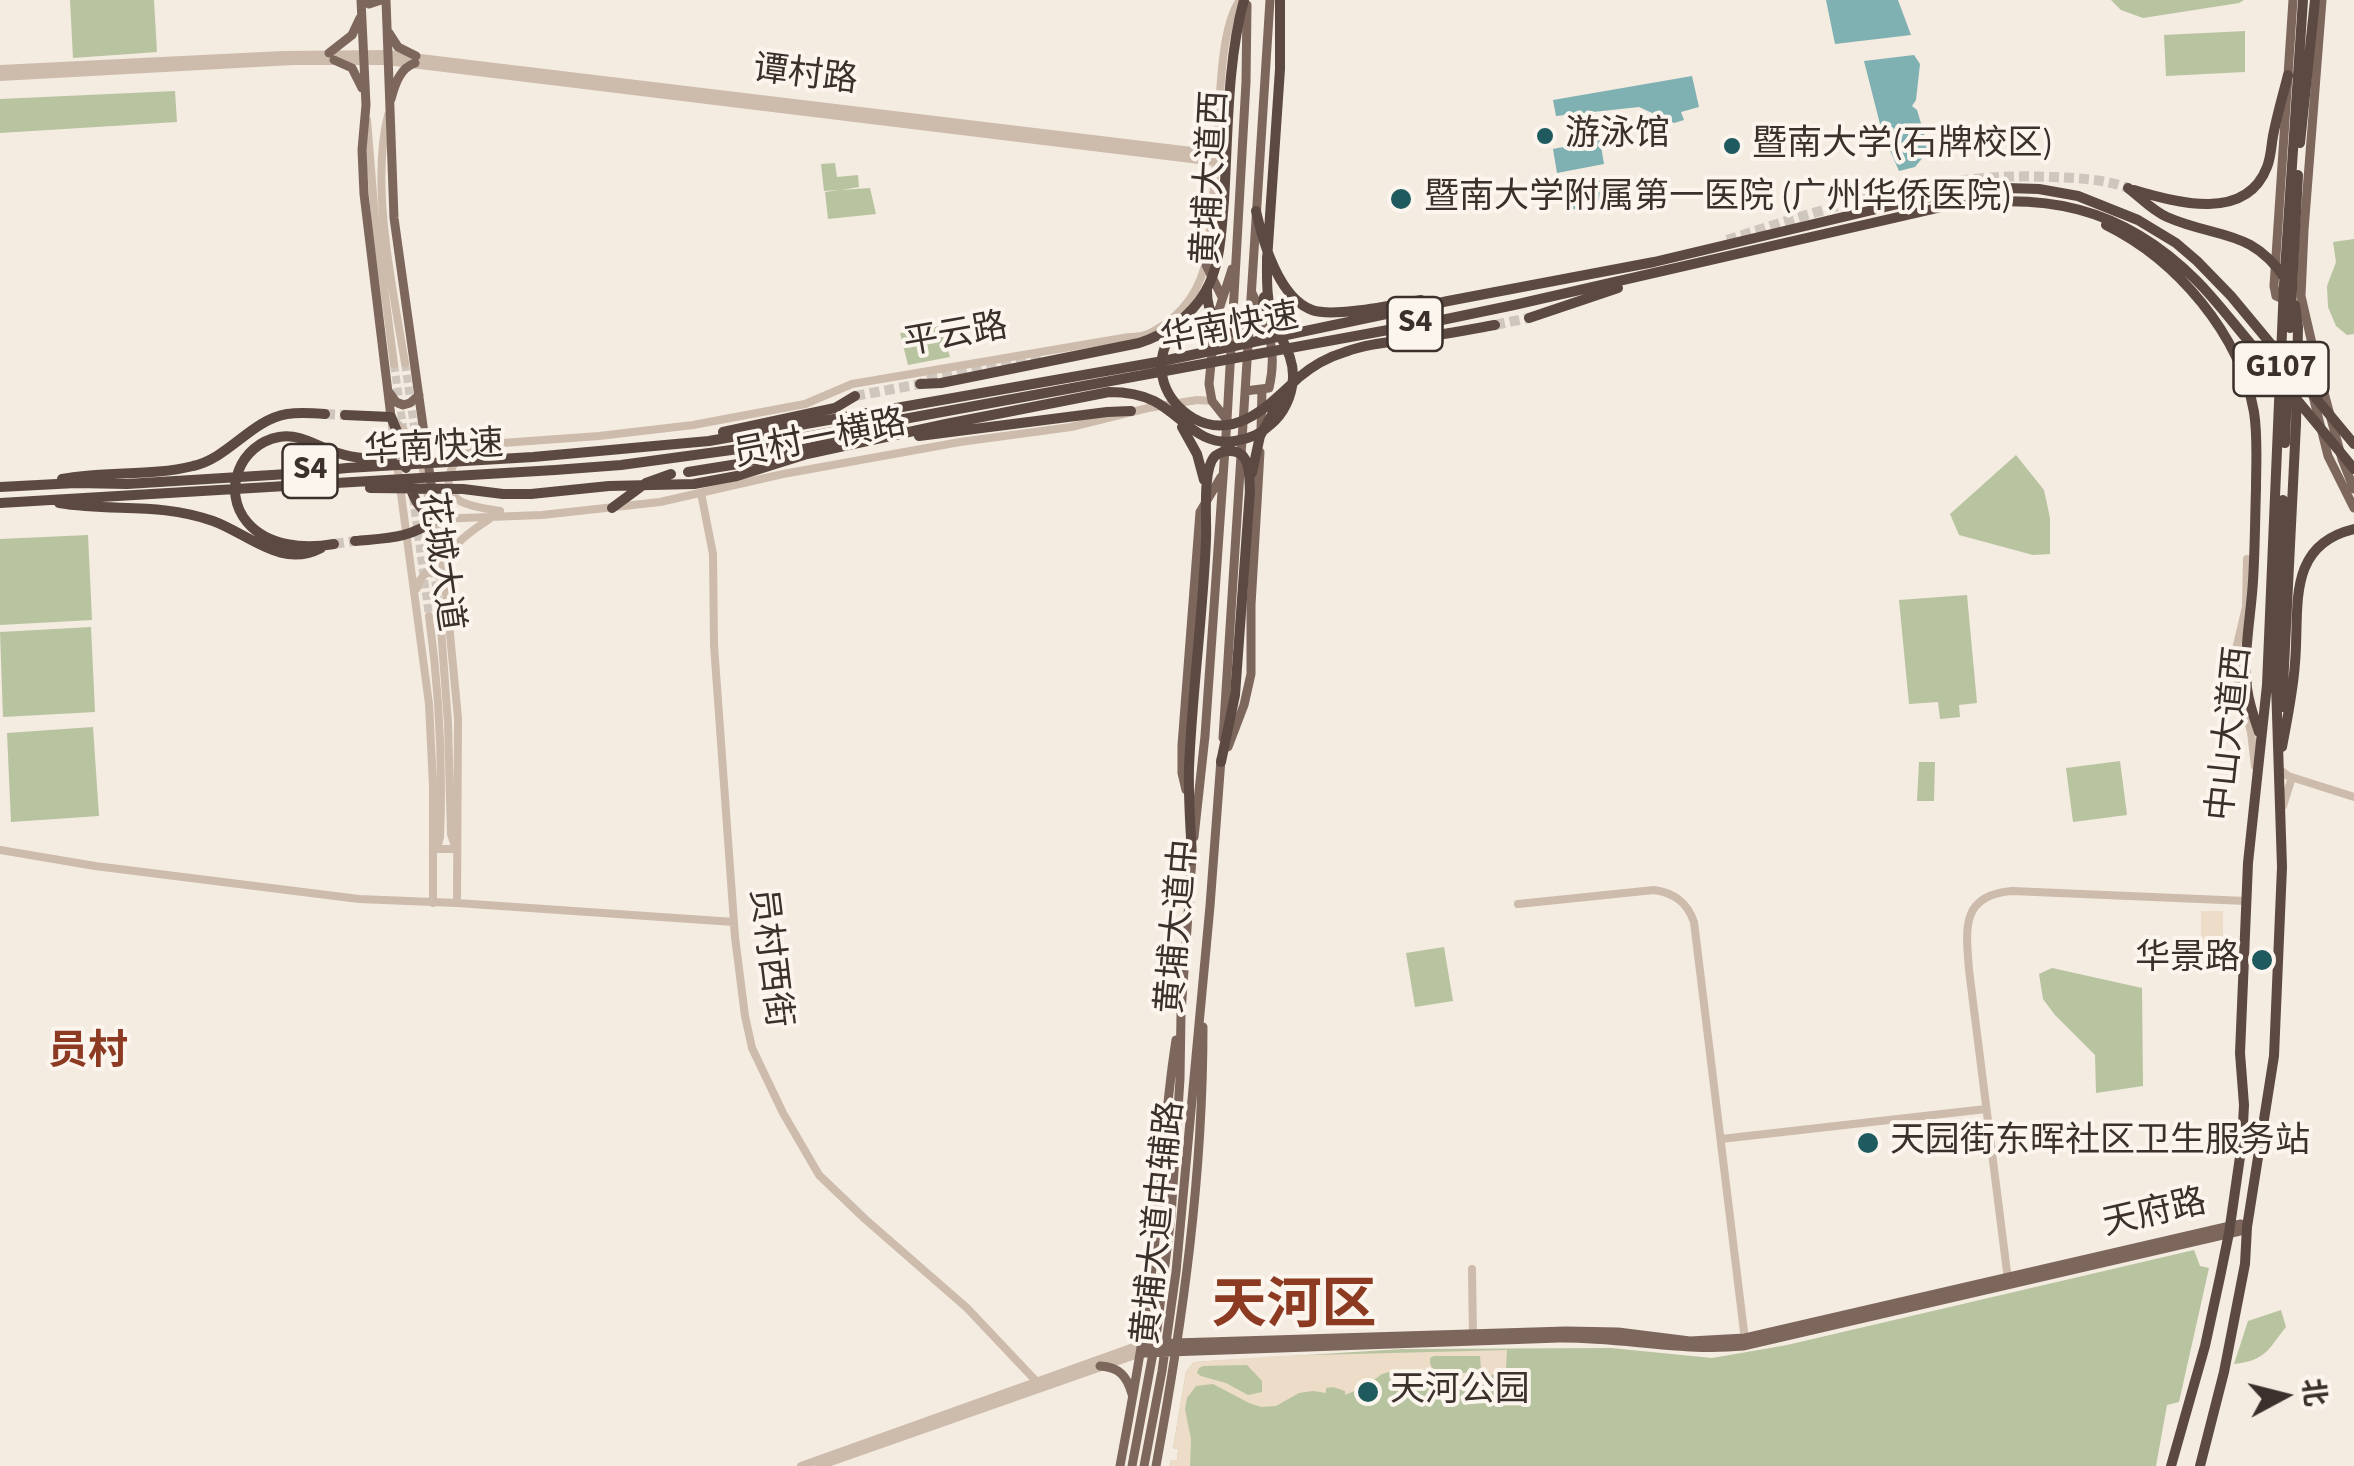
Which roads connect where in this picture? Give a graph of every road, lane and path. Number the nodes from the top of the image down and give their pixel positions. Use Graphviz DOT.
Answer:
graph roads {
  1 [pos="362,0"];
  2 [pos="383,0"];
  3 [pos="1244,0"];
  4 [pos="1270,0"];
  5 [pos="1280,0"];
  6 [pos="2292,0"];
  7 [pos="2303,0"];
  8 [pos="2314,0"];
  9 [pos="2322,0"];
  10 [pos="386,27"];
  11 [pos="331,56"];
  12 [pos="364,56"];
  13 [pos="387,57"];
  14 [pos="416,60"];
  15 [pos="0,69"];
  16 [pos="2288,74"];
  17 [pos="0,76"];
  18 [pos="366,105"];
  19 [pos="389,111"];
  20 [pos="2296,157"];
  21 [pos="1220,161"];
  22 [pos="2060,204"];
  23 [pos="1256,211"];
  24 [pos="1743,252"];
  25 [pos="1267,257"];
  26 [pos="1235,262"];
  27 [pos="1206,265"];
  28 [pos="2275,272"];
  29 [pos="2302,278"];
  30 [pos="1541,282"];
  31 [pos="1207,289"];
  32 [pos="1251,290"];
  33 [pos="1222,296"];
  34 [pos="2302,296"];
  35 [pos="2285,302"];
  36 [pos="1529,318"];
  37 [pos="1179,321"];
  38 [pos="1495,325"];
  39 [pos="405,363"];
  40 [pos="394,364"];
  41 [pos="920,384"];
  42 [pos="1265,388"];
  43 [pos="388,390"];
  44 [pos="1246,391"];
  45 [pos="1286,391"];
  46 [pos="418,394"];
  47 [pos="855,396"];
  48 [pos="1212,401"];
  49 [pos="954,403"];
  50 [pos="1131,412"];
  51 [pos="325,414"];
  52 [pos="345,414"];
  53 [pos="390,417"];
  54 [pos="1176,418"];
  55 [pos="1227,420"];
  56 [pos="423,432"];
  57 [pos="888,438"];
  58 [pos="2354,444"];
  59 [pos="473,446"];
  60 [pos="619,450"];
  61 [pos="448,462"];
  62 [pos="2354,469"];
  63 [pos="688,472"];
  64 [pos="671,474"];
  65 [pos="1222,475"];
  66 [pos="32,485"];
  67 [pos="306,485"];
  68 [pos="0,487"];
  69 [pos="2354,490"];
  70 [pos="701,493"];
  71 [pos="1250,493"];
  72 [pos="40,500"];
  73 [pos="0,503"];
  74 [pos="612,508"];
  75 [pos="2354,508"];
  76 [pos="518,514"];
  77 [pos="494,516"];
  78 [pos="436,519"];
  79 [pos="2354,530"];
  80 [pos="406,536"];
  81 [pos="1206,539"];
  82 [pos="355,542"];
  83 [pos="2247,559"];
  84 [pos="445,582"];
  85 [pos="2276,582"];
  86 [pos="416,593"];
  87 [pos="2262,738"];
  88 [pos="1221,762"];
  89 [pos="2278,768"];
  90 [pos="2292,777"];
  91 [pos="2257,778"];
  92 [pos="2354,797"];
  93 [pos="1190,806"];
  94 [pos="2280,818"];
  95 [pos="433,848"];
  96 [pos="456,849"];
  97 [pos="0,850"];
  98 [pos="1192,860"];
  99 [pos="2246,901"];
  100 [pos="433,902"];
  101 [pos="457,903"];
  102 [pos="1518,904"];
  103 [pos="734,922"];
  104 [pos="1203,984"];
  105 [pos="1181,1012"];
  106 [pos="1986,1108"];
  107 [pos="1721,1139"];
  108 [pos="1176,1216"];
  109 [pos="2247,1227"];
  110 [pos="2230,1230"];
  111 [pos="1472,1268"];
  112 [pos="2009,1281"];
  113 [pos="1151,1282"];
  114 [pos="1186,1287"];
  115 [pos="1473,1336"];
  116 [pos="1745,1342"];
  117 [pos="1178,1346"];
  118 [pos="1142,1348"];
  119 [pos="1100,1366"];
  120 [pos="1036,1380"];
  121 [pos="1132,1398"];
  122 [pos="1128,1419"];
  123 [pos="1163,1426"];
  124 [pos="801,1466"];
  125 [pos="819,1466"];
  126 [pos="1120,1466"];
  127 [pos="1132,1466"];
  128 [pos="1144,1466"];
  129 [pos="1156,1466"];
  130 [pos="2170,1466"];
  131 [pos="2200,1466"];
  1 -- 2 [label="main road"];
  1 -- 11 [label="main road"];
  1 -- 12 [label="main road, 花城大道"];
  2 -- 10 [label="main road, 花城大道"];
  3 -- 21 [label="highway"];
  3 -- 21 [label="street, 平云路"];
  3 -- 26 [label="main road, 黄埔大道西"];
  4 -- 23 [label="main road, 黄埔大道西"];
  5 -- 25 [label="highway"];
  6 -- 16 [label="main road"];
  7 -- 20 [label="highway, 中山大道西 / G107"];
  8 -- 20 [label="highway, 中山大道西 / G107"];
  9 -- 29 [label="main road"];
  10 -- 13 [label="main road, 花城大道"];
  10 -- 14 [label="main road"];
  11 -- 12 [label="street, 谭村路"];
  11 -- 15 [label="street"];
  11 -- 17 [label="street"];
  11 -- 18 [label="main road"];
  12 -- 13 [label="street, 谭村路"];
  12 -- 18 [label="main road, 花城大道"];
  13 -- 14 [label="street, 谭村路"];
  13 -- 19 [label="main road, 花城大道"];
  14 -- 19 [label="main road"];
  14 -- 21 [label="street, 谭村路"];
  16 -- 28 [label="main road"];
  16 -- 89 [label="highway"];
  18 -- 40 [label="street, 花城大道"];
  18 -- 43 [label="main road, 花城大道"];
  19 -- 39 [label="street, 花城大道"];
  19 -- 46 [label="main road, 花城大道"];
  20 -- 85 [label="highway, 中山大道西 / G107"];
  21 -- 27 [label="street, 平云路"];
  21 -- 31 [label="highway"];
  22 -- 24 [label="highway, 华南快速 / S4"];
  22 -- 62 [label="highway, 华南快速 / S4"];
  22 -- 87 [label="highway"];
  23 -- 30 [label="highway"];
  23 -- 32 [label="main road, 黄埔大道西"];
  24 -- 36 [label="highway"];
  24 -- 49 [label="highway, 华南快速 / S4"];
  25 -- 31 [label="highway"];
  25 -- 54 [label="highway"];
  26 -- 33 [label="main road"];
  26 -- 55 [label="main road, 黄埔大道西"];
  27 -- 33 [label="main road"];
  27 -- 59 [label="street, 平云路"];
  28 -- 29 [label="main road"];
  28 -- 35 [label="main road"];
  29 -- 34 [label="main road"];
  30 -- 49 [label="highway, 华南快速 / S4"];
  30 -- 58 [label="highway, 华南快速 / S4"];
  31 -- 37 [label="highway"];
  32 -- 42 [label="main road"];
  32 -- 44 [label="main road, 黄埔大道西"];
  33 -- 48 [label="main road"];
  34 -- 35 [label="main road"];
  34 -- 69 [label="main road"];
  35 -- 75 [label="main road"];
  37 -- 41 [label="highway"];
  37 -- 45 [label="highway"];
  38 -- 45 [label="highway"];
  42 -- 44 [label="main road"];
  42 -- 88 [label="main road"];
  43 -- 46 [label="main road"];
  43 -- 53 [label="main road, 花城大道"];
  44 -- 88 [label="main road, 黄埔大道中"];
  45 -- 71 [label="highway"];
  46 -- 56 [label="main road, 花城大道"];
  47 -- 60 [label="highway"];
  48 -- 50 [label="street, 员村一横路"];
  48 -- 55 [label="main road"];
  49 -- 60 [label="highway, 华南快速 / S4"];
  49 -- 63 [label="highway"];
  49 -- 67 [label="highway, 华南快速 / S4"];
  50 -- 57 [label="highway"];
  50 -- 70 [label="street, 员村一横路"];
  51 -- 66 [label="highway"];
  52 -- 53 [label="highway"];
  53 -- 78 [label="highway"];
  53 -- 80 [label="street, 花城大道"];
  54 -- 57 [label="highway"];
  54 -- 81 [label="highway"];
  55 -- 65 [label="main road, 黄埔大道中"];
  56 -- 59 [label="street, 平云路"];
  56 -- 78 [label="main road, 花城大道"];
  57 -- 67 [label="highway"];
  59 -- 76 [label="street"];
  60 -- 61 [label="highway, 华南快速 / S4"];
  61 -- 66 [label="highway, 华南快速 / S4"];
  61 -- 72 [label="highway"];
  64 -- 74 [label="highway"];
  65 -- 93 [label="main road"];
  65 -- 98 [label="main road, 黄埔大道中"];
  66 -- 68 [label="highway, 华南快速 / S4"];
  67 -- 72 [label="highway, 华南快速 / S4"];
  70 -- 74 [label="street, 员村一横路"];
  70 -- 103 [label="street, 员村西街"];
  71 -- 81 [label="highway"];
  71 -- 88 [label="highway"];
  72 -- 73 [label="highway, 华南快速 / S4"];
  74 -- 76 [label="street, 员村一横路"];
  76 -- 77 [label="street, 员村一横路"];
  77 -- 78 [label="street, 员村一横路"];
  77 -- 84 [label="street"];
  78 -- 80 [label="highway"];
  78 -- 84 [label="street, 花城大道"];
  79 -- 89 [label="highway"];
  80 -- 82 [label="highway"];
  80 -- 86 [label="street, 花城大道"];
  81 -- 93 [label="highway"];
  83 -- 91 [label="street"];
  84 -- 86 [label="street"];
  84 -- 96 [label="street, 花城大道"];
  85 -- 87 [label="highway, 中山大道西 / G107"];
  85 -- 89 [label="highway, 中山大道西 / G107"];
  86 -- 95 [label="street, 花城大道"];
  87 -- 91 [label="highway, 中山大道西 / G107"];
  88 -- 104 [label="main road, 黄埔大道中"];
  89 -- 90 [label="street"];
  89 -- 94 [label="highway, 中山大道西 / G107"];
  90 -- 92 [label="street"];
  90 -- 94 [label="street"];
  91 -- 99 [label="highway, 中山大道西 / G107"];
  93 -- 98 [label="highway"];
  94 -- 109 [label="highway, 中山大道西 / G107"];
  95 -- 96 [label="street"];
  95 -- 96 [label="street, 花城大道"];
  95 -- 100 [label="street, 花城大道"];
  96 -- 101 [label="street, 花城大道"];
  97 -- 100 [label="street"];
  98 -- 105 [label="main road, 黄埔大道中"];
  99 -- 106 [label="street"];
  99 -- 110 [label="highway, 中山大道西 / G107"];
  100 -- 101 [label="street"];
  101 -- 103 [label="street"];
  102 -- 107 [label="street"];
  103 -- 120 [label="street, 员村西街"];
  104 -- 108 [label="main road, 黄埔大道中"];
  104 -- 114 [label="main road, 黄埔大道中辅路"];
  105 -- 108 [label="main road, 黄埔大道中"];
  105 -- 113 [label="main road, 黄埔大道中辅路"];
  106 -- 107 [label="street"];
  106 -- 112 [label="street"];
  107 -- 116 [label="street"];
  108 -- 127 [label="main road, 黄埔大道中"];
  108 -- 128 [label="main road, 黄埔大道中"];
  109 -- 110 [label="main road, 天府路"];
  109 -- 131 [label="highway, 中山大道西 / G107"];
  110 -- 112 [label="main road, 天府路"];
  110 -- 130 [label="highway, 中山大道西 / G107"];
  111 -- 115 [label="street"];
  112 -- 116 [label="main road, 天府路"];
  113 -- 114 [label="main road"];
  113 -- 118 [label="main road, 黄埔大道中辅路"];
  114 -- 117 [label="main road, 黄埔大道中辅路"];
  115 -- 116 [label="main road, 天府路"];
  115 -- 117 [label="main road, 天府路"];
  117 -- 118 [label="main road, 天府路"];
  117 -- 123 [label="main road, 黄埔大道中辅路"];
  118 -- 119 [label="street"];
  118 -- 120 [label="street"];
  118 -- 121 [label="main road, 黄埔大道中辅路"];
  119 -- 121 [label="main road"];
  119 -- 125 [label="street"];
  120 -- 124 [label="street"];
  121 -- 122 [label="main road, 黄埔大道中辅路"];
  122 -- 123 [label="main road"];
  122 -- 126 [label="main road, 黄埔大道中辅路"];
  123 -- 129 [label="main road, 黄埔大道中辅路"];
}
